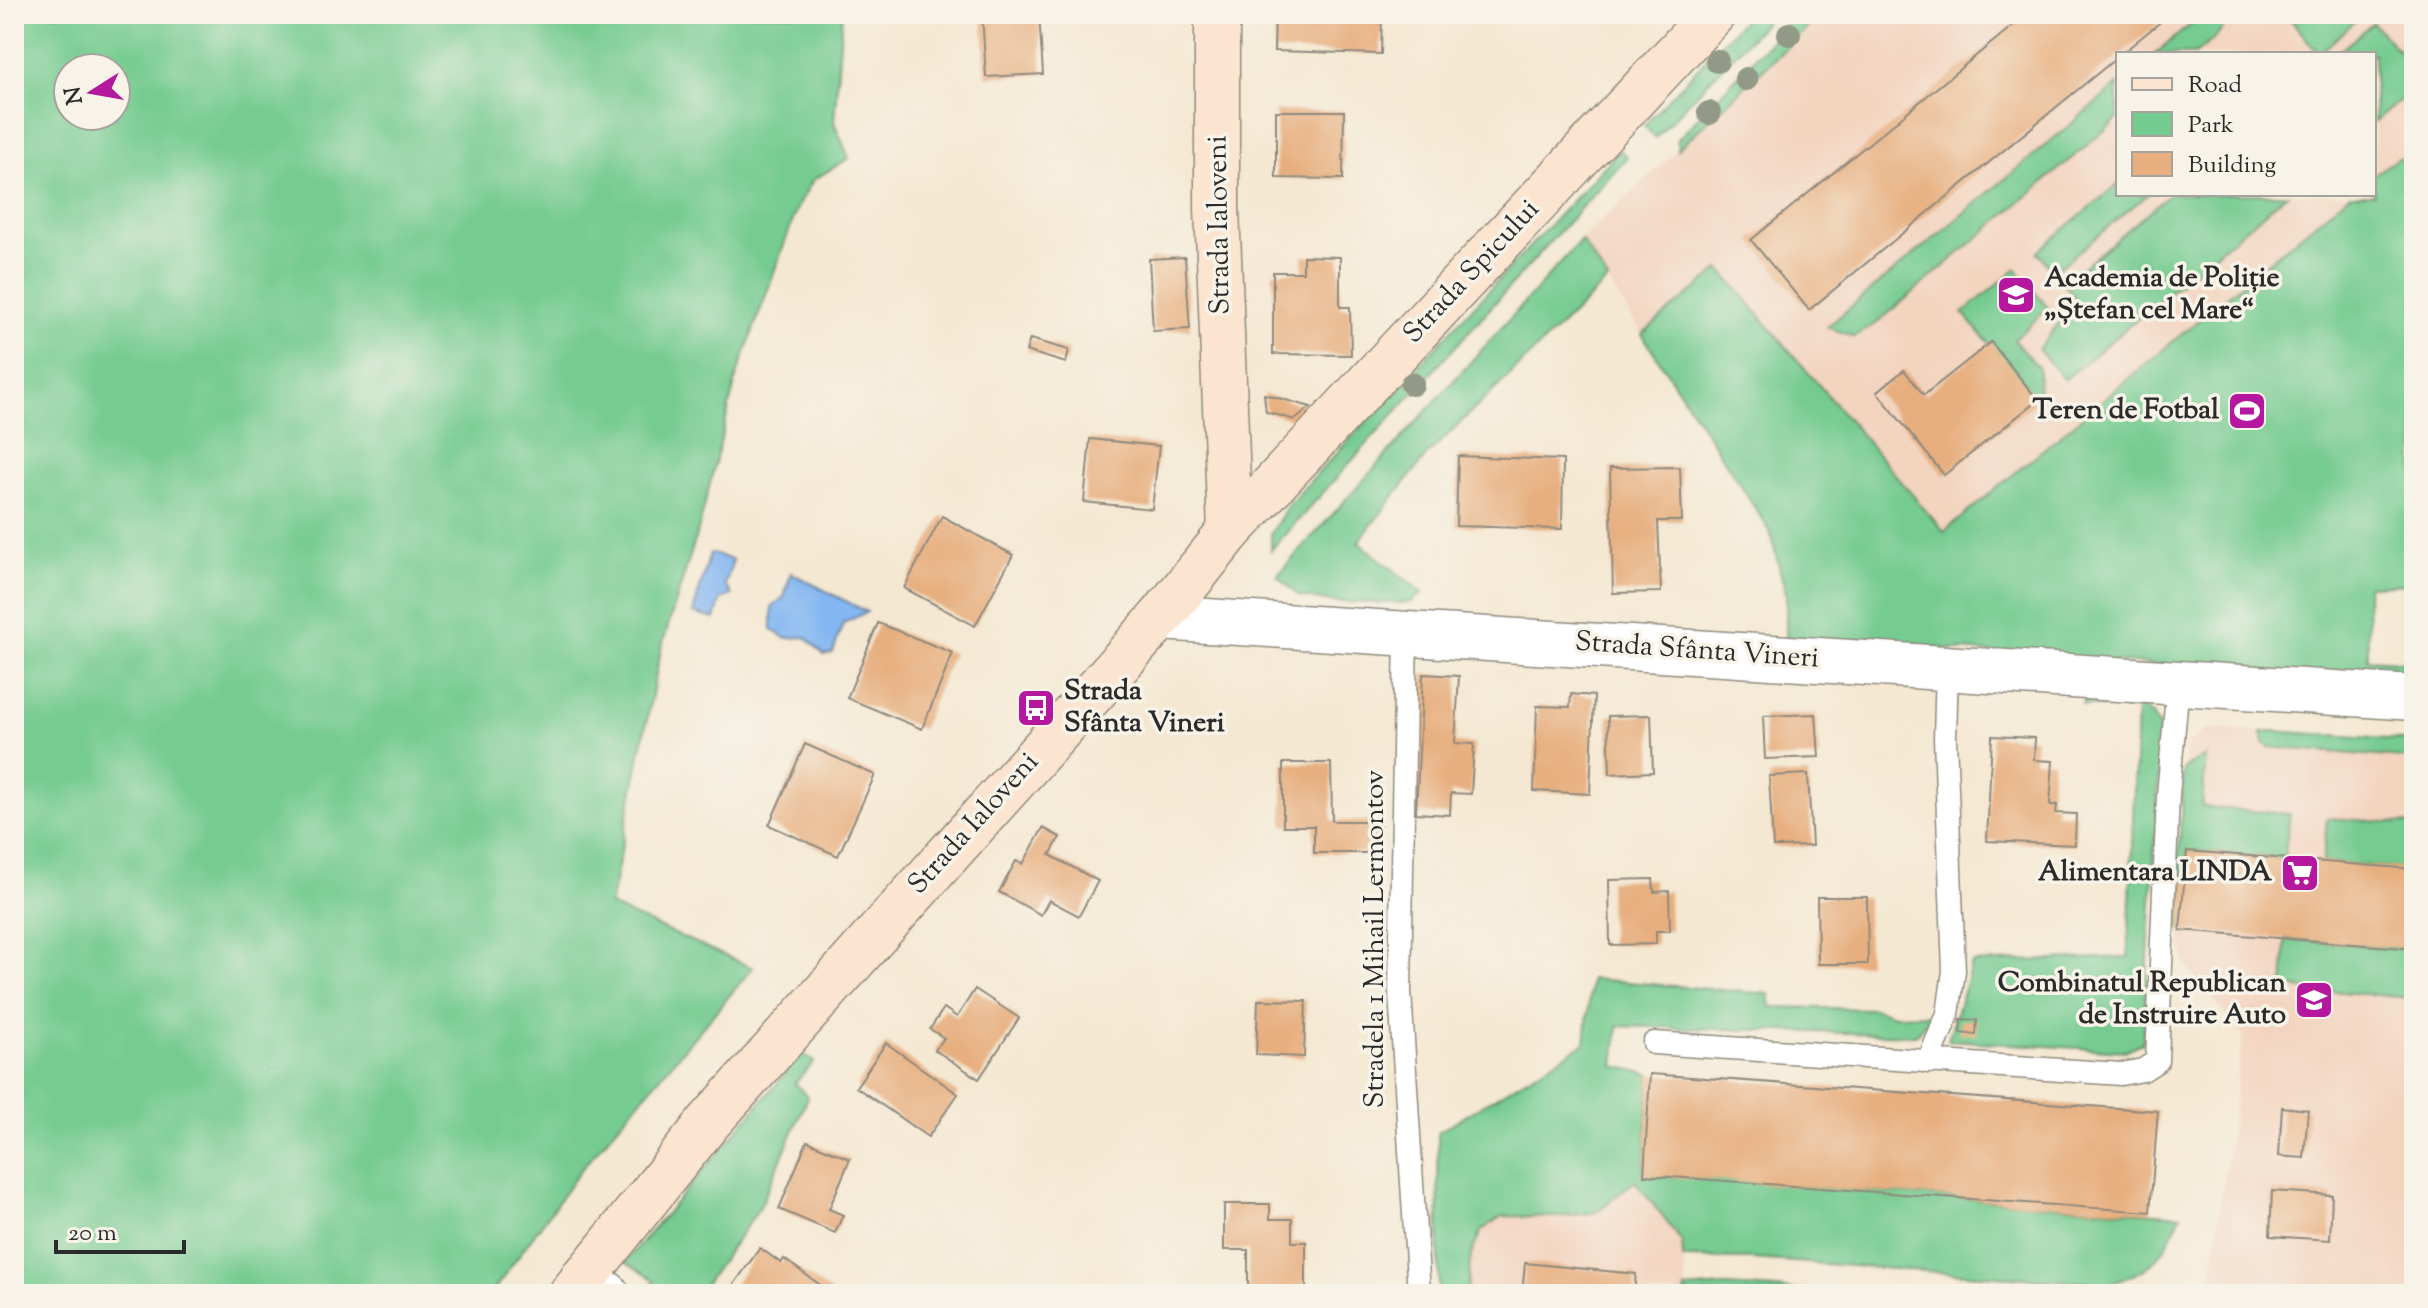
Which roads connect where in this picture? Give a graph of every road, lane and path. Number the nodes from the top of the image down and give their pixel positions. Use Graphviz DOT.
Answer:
graph roads {
  1 [pos="1217,14"];
  2 [pos="1713,14"];
  3 [pos="1230,531"];
  4 [pos="1160,618"];
  5 [pos="1406,631"];
  6 [pos="1947,667"];
  7 [pos="2178,683"];
  8 [pos="2414,698"];
  9 [pos="1654,1043"];
  10 [pos="1928,1062"];
  11 [pos="587,1288"];
  12 [pos="1419,1294"];
  1 -- 3 [label="street, Strada Ialoveni"];
  2 -- 3 [label="street, Strada Spicului"];
  3 -- 4 [label="street, Strada Ialoveni"];
  4 -- 5 [label="street, Strada Sfânta Vineri"];
  4 -- 11 [label="street, Strada Ialoveni"];
  5 -- 6 [label="street, Strada Sfânta Vineri"];
  5 -- 12 [label="lane, Stradela 1 Mihail Lermontov"];
  6 -- 7 [label="street, Strada Sfânta Vineri"];
  6 -- 10 [label="lane"];
  7 -- 8 [label="street, Strada Sfânta Vineri"];
  7 -- 10 [label="lane"];
  9 -- 10 [label="lane"];
}
